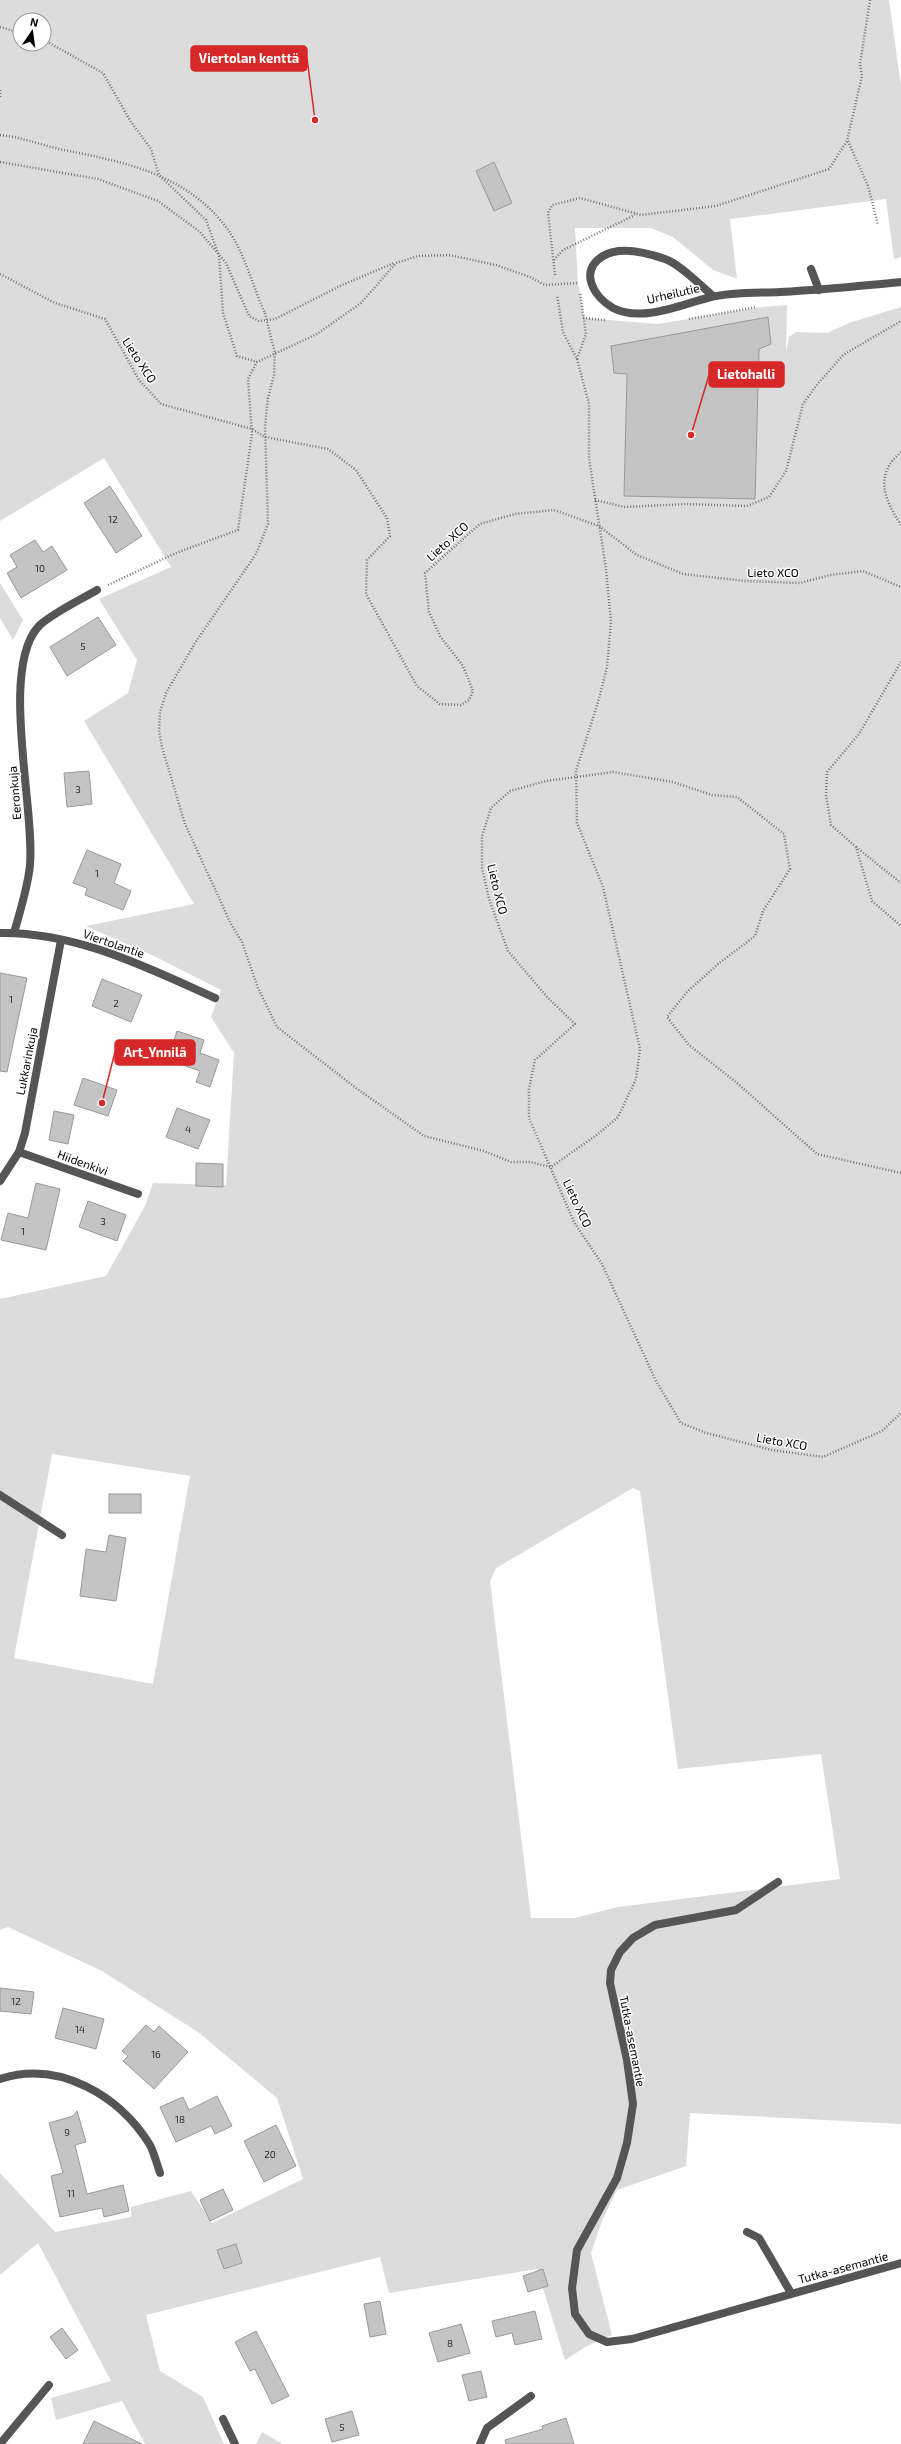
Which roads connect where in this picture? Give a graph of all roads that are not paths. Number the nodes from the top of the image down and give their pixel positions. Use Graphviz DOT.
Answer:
graph roads {
  1 [pos="811,270"];
  2 [pos="901,282"];
  3 [pos="819,290"];
  4 [pos="713,296"];
  5 [pos="97,590"];
  6 [pos="0,933"];
  7 [pos="14,933"];
  8 [pos="61,940"];
  9 [pos="215,998"];
  10 [pos="19,1152"];
  11 [pos="0,1181"];
  12 [pos="138,1194"];
  13 [pos="0,1495"];
  14 [pos="62,1535"];
  15 [pos="778,1882"];
  16 [pos="0,2079"];
  17 [pos="160,2173"];
  18 [pos="747,2232"];
  19 [pos="901,2263"];
  20 [pos="791,2293"];
  21 [pos="49,2385"];
  22 [pos="531,2396"];
  23 [pos="223,2419"];
  24 [pos="0,2444"];
  25 [pos="235,2444"];
  26 [pos="480,2444"];
  1 -- 3 [label="street"];
  2 -- 3 [label="street, Urheilutie"];
  3 -- 4 [label="street, Urheilutie"];
  4 -- 4 [label="street, Urheilutie"];
  5 -- 7 [label="street, Eeronkuja"];
  6 -- 7 [label="street, Viertolantie"];
  7 -- 8 [label="street, Viertolantie"];
  8 -- 9 [label="street, Viertolantie"];
  8 -- 10 [label="street, Lukkarinkuja"];
  10 -- 11 [label="street, Lukkarinkuja"];
  10 -- 12 [label="street, Hiidenkivi"];
  13 -- 14 [label="street"];
  15 -- 20 [label="street, Tutka-asemantie"];
  16 -- 17 [label="street"];
  18 -- 20 [label="street"];
  19 -- 20 [label="street, Tutka-asemantie"];
  21 -- 24 [label="street"];
  22 -- 26 [label="street"];
  23 -- 25 [label="street"];
}
